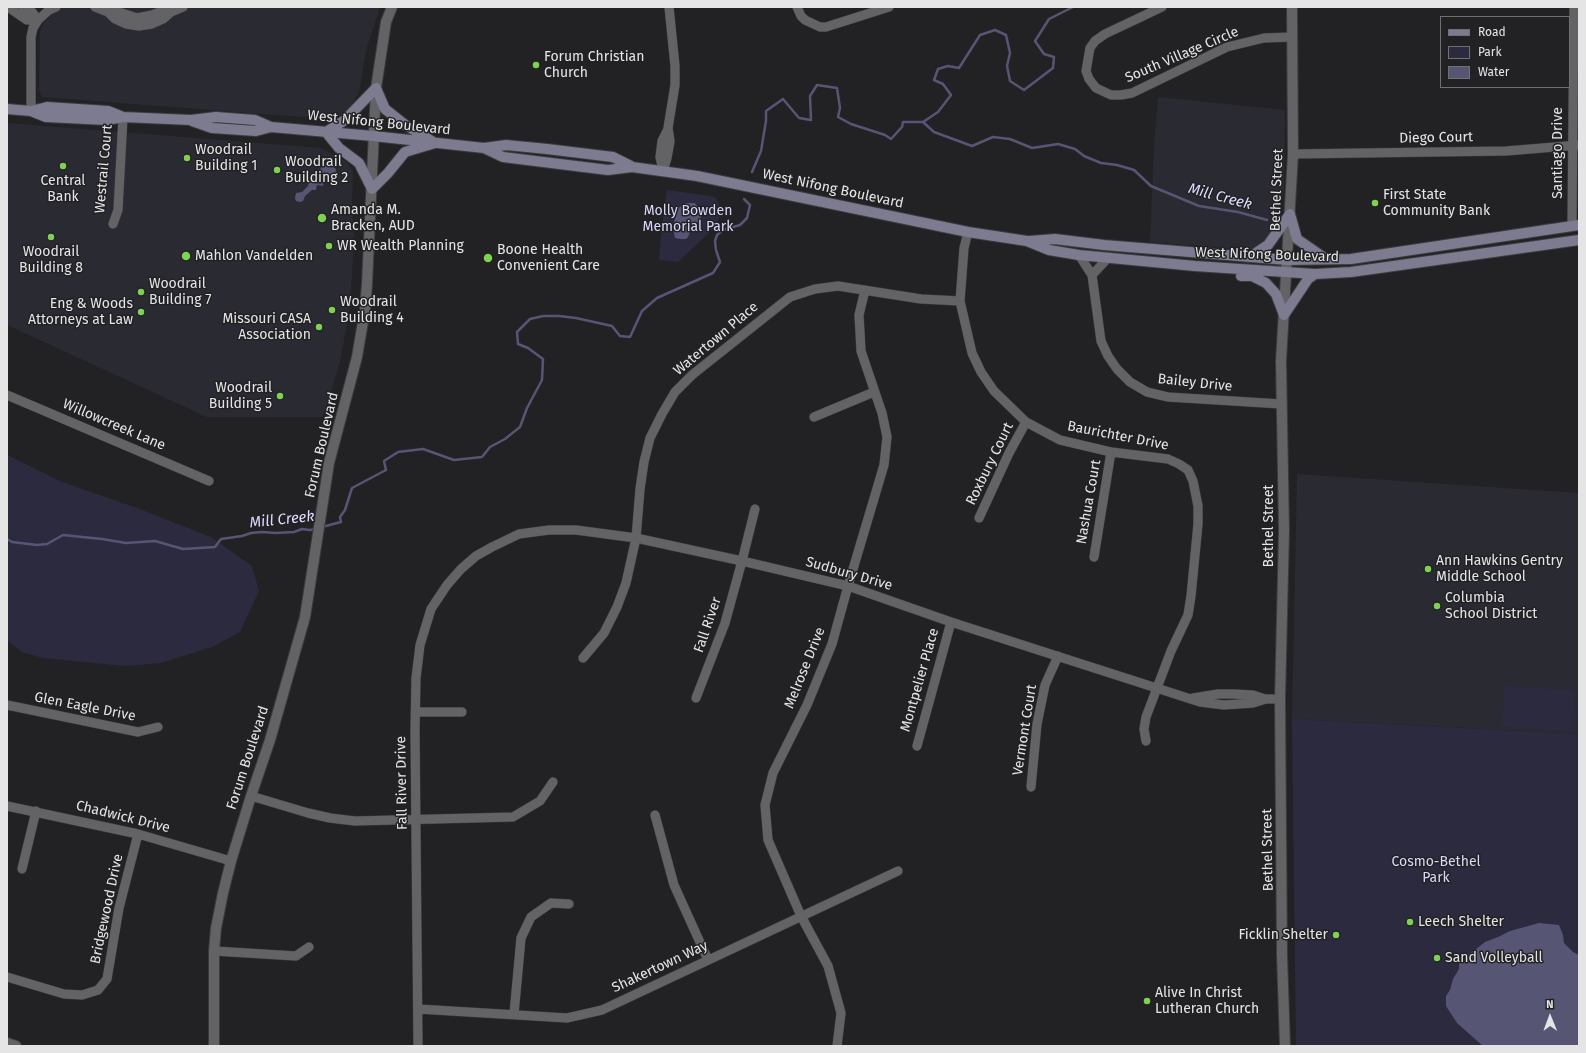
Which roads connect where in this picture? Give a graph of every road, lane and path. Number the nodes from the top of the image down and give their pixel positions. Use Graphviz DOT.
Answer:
graph roads {
  1 [pos="8,7"];
  2 [pos="23,7"];
  3 [pos="56,7"];
  4 [pos="95,7"];
  5 [pos="183,7"];
  6 [pos="392,7"];
  7 [pos="668,7"];
  8 [pos="889,7"];
  9 [pos="1162,7"];
  10 [pos="1292,7"];
  11 [pos="1574,7"];
  12 [pos="799,11"];
  13 [pos="38,20"];
  14 [pos="1292,37"];
  15 [pos="376,88"];
  16 [pos="7,110"];
  17 [pos="31,111"];
  18 [pos="123,117"];
  19 [pos="326,132"];
  20 [pos="373,136"];
  21 [pos="435,143"];
  22 [pos="1575,146"];
  23 [pos="484,148"];
  24 [pos="589,154"];
  25 [pos="1293,154"];
  26 [pos="544,162"];
  27 [pos="632,167"];
  28 [pos="663,171"];
  29 [pos="372,188"];
  30 [pos="1290,214"];
  31 [pos="113,224"];
  32 [pos="1575,226"];
  33 [pos="968,232"];
  34 [pos="1579,239"];
  35 [pos="1027,241"];
  36 [pos="1494,252"];
  37 [pos="1079,255"];
  38 [pos="1250,257"];
  39 [pos="1108,258"];
  40 [pos="1288,260"];
  41 [pos="1328,260"];
  42 [pos="1195,266"];
  43 [pos="1287,272"];
  44 [pos="1315,274"];
  45 [pos="1092,275"];
  46 [pos="865,290"];
  47 [pos="960,301"];
  48 [pos="1284,315"];
  49 [pos="874,392"];
  50 [pos="7,395"];
  51 [pos="1281,404"];
  52 [pos="814,416"];
  53 [pos="1026,422"];
  54 [pos="1111,452"];
  55 [pos="209,481"];
  56 [pos="755,509"];
  57 [pos="980,518"];
  58 [pos="636,538"];
  59 [pos="492,547"];
  60 [pos="1094,557"];
  61 [pos="742,561"];
  62 [pos="848,586"];
  63 [pos="951,622"];
  64 [pos="1058,656"];
  65 [pos="583,658"];
  66 [pos="1156,688"];
  67 [pos="696,698"];
  68 [pos="1280,699"];
  69 [pos="7,705"];
  70 [pos="416,712"];
  71 [pos="462,712"];
  72 [pos="158,727"];
  73 [pos="1146,742"];
  74 [pos="917,746"];
  75 [pos="553,782"];
  76 [pos="1030,787"];
  77 [pos="251,796"];
  78 [pos="7,806"];
  79 [pos="36,811"];
  80 [pos="655,815"];
  81 [pos="416,819"];
  82 [pos="138,834"];
  83 [pos="231,861"];
  84 [pos="22,868"];
  85 [pos="898,871"];
  86 [pos="568,904"];
  87 [pos="801,916"];
  88 [pos="309,947"];
  89 [pos="214,951"];
  90 [pos="708,960"];
  91 [pos="7,977"];
  92 [pos="418,1009"];
  93 [pos="514,1014"];
  94 [pos="7,1043"];
  95 [pos="16,1046"];
  96 [pos="214,1046"];
  97 [pos="418,1046"];
  98 [pos="837,1046"];
  99 [pos="1284,1046"];
  1 -- 13 [label="street"];
  2 -- 13 [label="street"];
  3 -- 13 [label="street"];
  4 -- 5 [label="street"];
  6 -- 15 [label="street, Forum Boulevard"];
  7 -- 28 [label="street"];
  8 -- 12 [label="street"];
  9 -- 14 [label="street, South Village Circle"];
  10 -- 14 [label="street, Bethel Street"];
  11 -- 22 [label="street, Santiago Drive"];
  13 -- 17 [label="street"];
  14 -- 25 [label="street, Bethel Street"];
  15 -- 19 [label="main road"];
  15 -- 20 [label="street, Forum Boulevard"];
  15 -- 21 [label="main road"];
  16 -- 17 [label="main road, West Nifong Boulevard"];
  17 -- 18 [label="main road, West Nifong Boulevard"];
  18 -- 19 [label="main road, West Nifong Boulevard"];
  18 -- 31 [label="street, Westrail Court"];
  19 -- 20 [label="main road, West Nifong Boulevard"];
  19 -- 29 [label="main road"];
  20 -- 21 [label="main road, West Nifong Boulevard"];
  20 -- 29 [label="street, Forum Boulevard"];
  21 -- 23 [label="main road, West Nifong Boulevard"];
  21 -- 29 [label="main road"];
  22 -- 25 [label="street, Diego Court"];
  22 -- 32 [label="street, Santiago Drive"];
  23 -- 24 [label="main road, West Nifong Boulevard"];
  23 -- 26 [label="main road, West Nifong Boulevard"];
  24 -- 26 [label="main road"];
  24 -- 27 [label="main road, West Nifong Boulevard"];
  25 -- 30 [label="street, Bethel Street"];
  26 -- 27 [label="main road, West Nifong Boulevard"];
  27 -- 28 [label="main road, West Nifong Boulevard"];
  28 -- 33 [label="main road, West Nifong Boulevard"];
  29 -- 77 [label="street, Forum Boulevard"];
  30 -- 38 [label="main road"];
  30 -- 40 [label="street, Bethel Street"];
  30 -- 41 [label="main road"];
  32 -- 36 [label="main road"];
  32 -- 41 [label="main road, West Nifong Boulevard"];
  33 -- 35 [label="main road, West Nifong Boulevard"];
  33 -- 47 [label="street, Baurichter Drive"];
  34 -- 36 [label="main road, West Nifong Boulevard"];
  35 -- 37 [label="main road, West Nifong Boulevard"];
  35 -- 38 [label="main road, West Nifong Boulevard"];
  36 -- 44 [label="main road, West Nifong Boulevard"];
  37 -- 39 [label="main road, West Nifong Boulevard"];
  37 -- 45 [label="street, Bailey Drive"];
  38 -- 40 [label="main road, West Nifong Boulevard"];
  39 -- 42 [label="main road, West Nifong Boulevard"];
  39 -- 45 [label="street"];
  40 -- 41 [label="main road, West Nifong Boulevard"];
  40 -- 43 [label="street, Bethel Street"];
  42 -- 43 [label="main road, West Nifong Boulevard"];
  42 -- 48 [label="main road"];
  43 -- 44 [label="main road, West Nifong Boulevard"];
  43 -- 48 [label="street, Bethel Street"];
  44 -- 48 [label="main road"];
  45 -- 51 [label="street, Bailey Drive"];
  46 -- 47 [label="street, Watertown Place"];
  46 -- 49 [label="street, Melrose Drive"];
  46 -- 58 [label="street, Watertown Place"];
  47 -- 53 [label="street, Baurichter Drive"];
  48 -- 51 [label="street, Bethel Street"];
  49 -- 52 [label="street"];
  49 -- 62 [label="street, Melrose Drive"];
  50 -- 55 [label="street, Willowcreek Lane"];
  51 -- 68 [label="street, Bethel Street"];
  53 -- 54 [label="street, Baurichter Drive"];
  53 -- 57 [label="street, Roxbury Court"];
  54 -- 60 [label="street, Nashua Court"];
  54 -- 66 [label="street, Baurichter Drive"];
  56 -- 61 [label="street, Fall River"];
  58 -- 59 [label="street, Sudbury Drive"];
  58 -- 61 [label="street, Sudbury Drive"];
  58 -- 65 [label="street, Watertown Place"];
  59 -- 70 [label="street, Fall River Drive"];
  61 -- 62 [label="street, Sudbury Drive"];
  61 -- 67 [label="street, Fall River"];
  62 -- 63 [label="street, Sudbury Drive"];
  62 -- 87 [label="street, Melrose Drive"];
  63 -- 64 [label="street, Sudbury Drive"];
  63 -- 74 [label="street, Montpelier Place"];
  64 -- 66 [label="street, Sudbury Drive"];
  64 -- 76 [label="street, Vermont Court"];
  66 -- 68 [label="street, Sudbury Drive"];
  66 -- 73 [label="street, Baurichter Drive"];
  68 -- 99 [label="street, Bethel Street"];
  69 -- 72 [label="street, Glen Eagle Drive"];
  70 -- 71 [label="street"];
  70 -- 81 [label="street, Fall River Drive"];
  75 -- 81 [label="street"];
  77 -- 81 [label="street"];
  77 -- 83 [label="street, Forum Boulevard"];
  78 -- 79 [label="street, Chadwick Drive"];
  79 -- 82 [label="street, Chadwick Drive"];
  79 -- 84 [label="street"];
  80 -- 90 [label="street"];
  81 -- 92 [label="street, Fall River Drive"];
  82 -- 83 [label="street, Chadwick Drive"];
  82 -- 91 [label="street, Bridgewood Drive"];
  83 -- 89 [label="street, Forum Boulevard"];
  85 -- 87 [label="street, Shakertown Way"];
  86 -- 93 [label="street"];
  87 -- 90 [label="street, Shakertown Way"];
  87 -- 98 [label="street, Melrose Drive"];
  88 -- 89 [label="street"];
  89 -- 96 [label="street, Forum Boulevard"];
  90 -- 93 [label="street, Shakertown Way"];
  92 -- 93 [label="street, Shakertown Way"];
  92 -- 97 [label="street, Fall River Drive"];
  94 -- 95 [label="street"];
}
